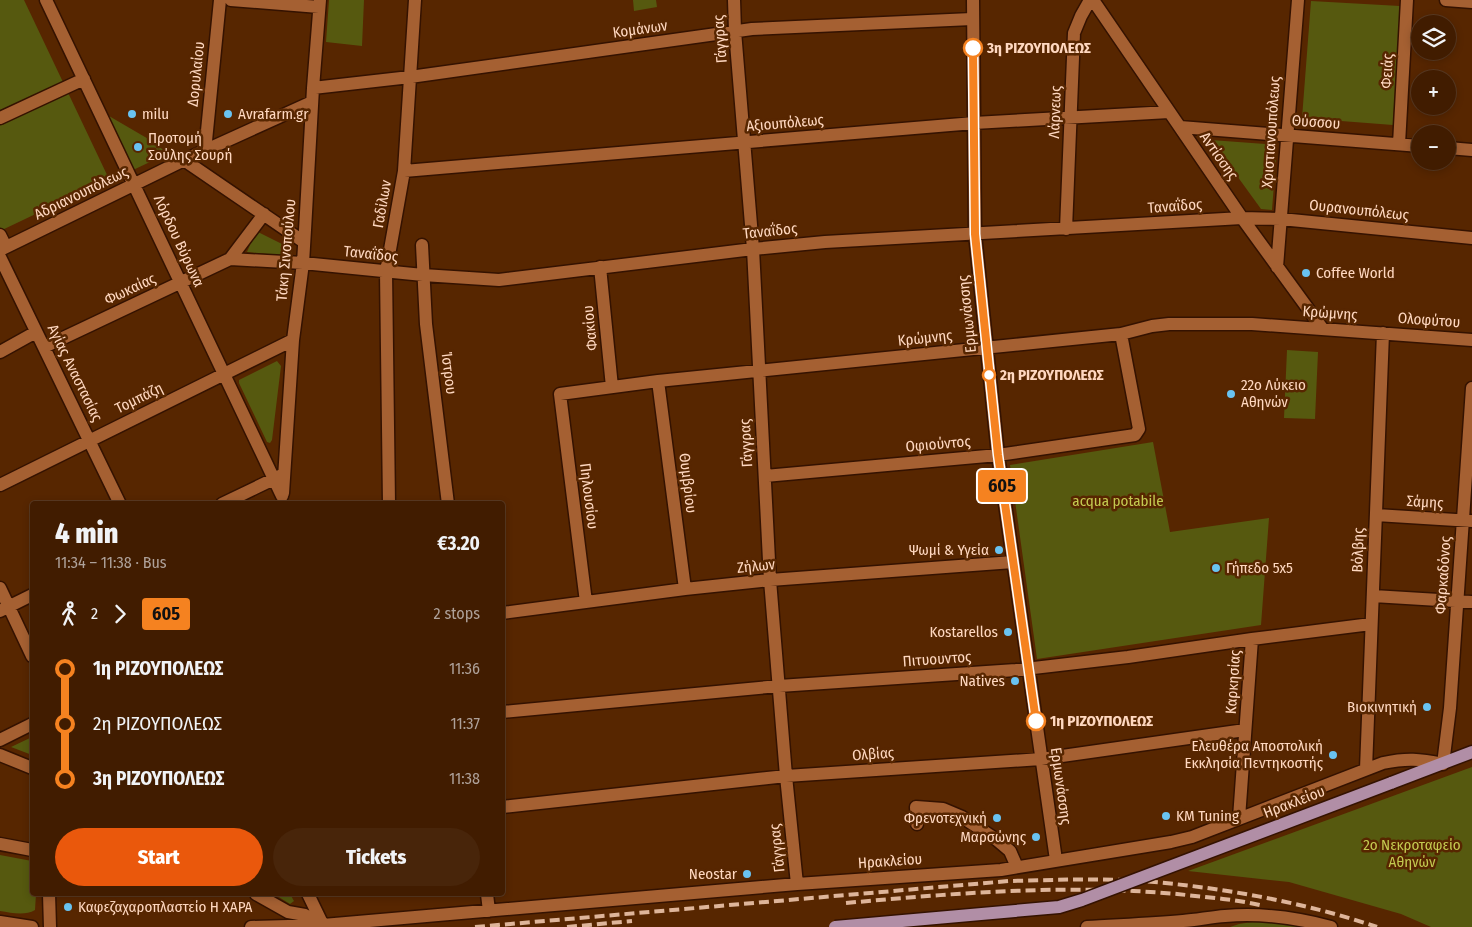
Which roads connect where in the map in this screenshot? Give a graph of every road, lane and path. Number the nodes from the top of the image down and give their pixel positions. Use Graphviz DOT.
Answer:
graph roads {
  1 [pos="220,0"];
  2 [pos="231,0"];
  3 [pos="415,0"];
  4 [pos="734,0"];
  5 [pos="973,0"];
  6 [pos="1091,0"];
  7 [pos="1298,0"];
  8 [pos="1408,0"];
  9 [pos="1446,0"];
  10 [pos="51,2"];
  11 [pos="1472,2"];
  12 [pos="320,4"];
  13 [pos="972,19"];
  14 [pos="735,31"];
  15 [pos="410,77"];
  16 [pos="84,78"];
  17 [pos="313,88"];
  18 [pos="312,102"];
  19 [pos="1169,112"];
  20 [pos="0,118"];
  21 [pos="1071,118"];
  22 [pos="974,123"];
  23 [pos="1180,127"];
  24 [pos="1287,136"];
  25 [pos="744,143"];
  26 [pos="1399,144"];
  27 [pos="1411,145"];
  28 [pos="1456,149"];
  29 [pos="1472,150"];
  30 [pos="205,151"];
  31 [pos="184,160"];
  32 [pos="404,171"];
  33 [pos="134,185"];
  34 [pos="264,214"];
  35 [pos="1242,218"];
  36 [pos="1281,219"];
  37 [pos="1066,229"];
  38 [pos="975,234"];
  39 [pos="0,235"];
  40 [pos="1472,238"];
  41 [pos="304,242"];
  42 [pos="422,245"];
  43 [pos="754,249"];
  44 [pos="2,251"];
  45 [pos="230,260"];
  46 [pos="302,263"];
  47 [pos="600,267"];
  48 [pos="1277,267"];
  49 [pos="386,272"];
  50 [pos="423,276"];
  51 [pos="181,283"];
  52 [pos="1322,328"];
  53 [pos="36,332"];
  54 [pos="1383,333"];
  55 [pos="1121,334"];
  56 [pos="292,340"];
  57 [pos="1472,340"];
  58 [pos="44,348"];
  59 [pos="987,348"];
  60 [pos="0,352"];
  61 [pos="758,371"];
  62 [pos="224,374"];
  63 [pos="658,381"];
  64 [pos="612,387"];
  65 [pos="1472,388"];
  66 [pos="560,394"];
  67 [pos="89,441"];
  68 [pos="998,455"];
  69 [pos="279,476"];
  70 [pos="765,476"];
  71 [pos="0,485"];
  72 [pos="282,500"];
  73 [pos="119,501"];
  74 [pos="228,501"];
  75 [pos="389,501"];
  76 [pos="448,501"];
  77 [pos="1376,514"];
  78 [pos="1467,521"];
  79 [pos="1013,562"];
  80 [pos="770,580"];
  81 [pos="0,588"];
  82 [pos="685,589"];
  83 [pos="30,596"];
  84 [pos="1372,596"];
  85 [pos="1457,601"];
  86 [pos="586,602"];
  87 [pos="1472,602"];
  88 [pos="4,609"];
  89 [pos="505,613"];
  90 [pos="1371,624"];
  91 [pos="1252,638"];
  92 [pos="30,653"];
  93 [pos="1028,668"];
  94 [pos="779,686"];
  95 [pos="505,712"];
  96 [pos="30,725"];
  97 [pos="1246,730"];
  98 [pos="0,740"];
  99 [pos="1472,752"];
  100 [pos="0,755"];
  101 [pos="1041,759"];
  102 [pos="1443,764"];
  103 [pos="30,767"];
  104 [pos="1366,769"];
  105 [pos="786,776"];
  106 [pos="505,807"];
  107 [pos="1239,818"];
  108 [pos="917,824"];
  109 [pos="0,844"];
  110 [pos="30,850"];
  111 [pos="1056,860"];
  112 [pos="1016,867"];
  113 [pos="797,884"];
  114 [pos="49,896"];
  115 [pos="260,896"];
  116 [pos="309,896"];
  117 [pos="487,896"];
  118 [pos="489,911"];
  119 [pos="0,922"];
  120 [pos="1183,924"];
  121 [pos="323,925"];
  122 [pos="32,927"];
  123 [pos="50,927"];
  124 [pos="251,927"];
  125 [pos="834,927"];
  126 [pos="1087,927"];
  127 [pos="1332,927"];
  1 -- 30 [label="street, Δορυλαίου"];
  2 -- 12 [label="street"];
  3 -- 15 [label="street, Γαδίλων"];
  4 -- 14 [label="street, Γάγγρας"];
  5 -- 13 [label="street, Ερμωνάσσης"];
  6 -- 19 [label="street, Αντίσσης"];
  6 -- 21 [label="street, Λάρνεως"];
  7 -- 24 [label="street, Χριστιανουπόλεως"];
  8 -- 26 [label="street, Φειάς"];
  9 -- 11 [label="street"];
  10 -- 16 [label="street, Λόρδου Βύρωνα"];
  12 -- 17 [label="street, Τάκη Σινοπούλου"];
  13 -- 14 [label="street, Κομάνων"];
  13 -- 22 [label="street, Ερμωνάσσης"];
  14 -- 15 [label="street, Κομάνων"];
  14 -- 25 [label="street, Γάγγρας"];
  15 -- 17 [label="street, Κομάνων"];
  15 -- 32 [label="street, Γαδίλων"];
  16 -- 20 [label="street"];
  16 -- 33 [label="street, Λόρδου Βύρωνα"];
  17 -- 18 [label="street, Τάκη Σινοπούλου"];
  18 -- 30 [label="street, Αδριανουπόλεως"];
  18 -- 41 [label="street, Τάκη Σινοπούλου"];
  19 -- 21 [label="street, Αξιουπόλεως"];
  19 -- 23 [label="street, Αντίσσης"];
  21 -- 22 [label="street, Αξιουπόλεως"];
  21 -- 37 [label="street, Λάρνεως"];
  22 -- 25 [label="street, Αξιουπόλεως"];
  22 -- 38 [label="street, Ερμωνάσσης"];
  23 -- 24 [label="street, Θύσσου"];
  23 -- 35 [label="street, Αντίσσης"];
  24 -- 26 [label="street, Θύσσου"];
  24 -- 36 [label="street, Χριστιανουπόλεως"];
  25 -- 32 [label="street, Αξιουπόλεως"];
  25 -- 43 [label="street, Γάγγρας"];
  26 -- 27 [label="street, Θύσσου"];
  28 -- 29 [label="street"];
  30 -- 31 [label="street, Αδριανουπόλεως"];
  31 -- 33 [label="street, Αδριανουπόλεως"];
  31 -- 34 [label="street"];
  32 -- 49 [label="street, Γαδίλων"];
  33 -- 44 [label="street, Αδριανουπόλεως"];
  33 -- 51 [label="street, Λόρδου Βύρωνα"];
  34 -- 41 [label="street"];
  34 -- 45 [label="street, Φωκαίας"];
  35 -- 36 [label="street, Ουρανουπόλεως"];
  35 -- 37 [label="street, Ταναΐδος"];
  35 -- 48 [label="street, Αντίσσης"];
  36 -- 40 [label="street, Ουρανουπόλεως"];
  36 -- 48 [label="street, Χριστιανουπόλεως"];
  37 -- 38 [label="street, Ταναΐδος"];
  38 -- 43 [label="street, Ταναΐδος"];
  38 -- 59 [label="street, Ερμωνάσσης"];
  39 -- 44 [label="street, Αγίας Αναστασίας"];
  41 -- 46 [label="street, Τάκη Σινοπούλου"];
  42 -- 50 [label="street, Ίστρου"];
  43 -- 47 [label="street, Ταναΐδος"];
  43 -- 61 [label="street, Γάγγρας"];
  44 -- 53 [label="street, Αγίας Αναστασίας"];
  45 -- 46 [label="street, Φωκαίας"];
  45 -- 51 [label="street, Φωκαίας"];
  46 -- 49 [label="street, Ταναΐδος"];
  46 -- 56 [label="street, Τάκη Σινοπούλου"];
  47 -- 50 [label="street, Ταναΐδος"];
  47 -- 64 [label="street, Φακίου"];
  48 -- 52 [label="street, Αντίσσης"];
  49 -- 50 [label="street, Ταναΐδος"];
  49 -- 75 [label="street, Γαδίλων"];
  50 -- 76 [label="street, Ίστρου"];
  51 -- 58 [label="street, Φωκαίας"];
  51 -- 62 [label="street, Λόρδου Βύρωνα"];
  52 -- 54 [label="street, Κρώμνης"];
  52 -- 55 [label="street, Κρώμνης"];
  53 -- 58 [label="street, Αγίας Αναστασίας"];
  53 -- 60 [label="street"];
  54 -- 57 [label="street, Ολοφύτου"];
  54 -- 77 [label="street, Βόλβης"];
  55 -- 59 [label="street, Κρώμνης"];
  55 -- 68 [label="street, Οφιούντος"];
  56 -- 62 [label="street, Τομπάζη"];
  56 -- 69 [label="street, Τάκη Σινοπούλου"];
  58 -- 67 [label="street, Αγίας Αναστασίας"];
  59 -- 61 [label="street, Κρώμνης"];
  59 -- 68 [label="street, Ερμωνάσσης"];
  61 -- 63 [label="street, Κρώμνης"];
  61 -- 70 [label="street, Γάγγρας"];
  62 -- 67 [label="street, Τομπάζη"];
  62 -- 69 [label="street, Λόρδου Βύρωνα"];
  63 -- 64 [label="street, Κρώμνης"];
  63 -- 82 [label="street, Θυμβρίου"];
  64 -- 66 [label="street, Κρώμνης"];
  65 -- 78 [label="street, Φαρκαδόνος"];
  66 -- 86 [label="street, Πηλουσίου"];
  67 -- 71 [label="street, Τομπάζη"];
  67 -- 73 [label="street, Αγίας Αναστασίας"];
  68 -- 70 [label="street, Οφιούντος"];
  68 -- 79 [label="street, Ερμωνάσσης"];
  69 -- 72 [label="street, Τάκη Σινοπούλου"];
  69 -- 74 [label="street"];
  70 -- 80 [label="street, Γάγγρας"];
  77 -- 78 [label="street, Σάμης"];
  77 -- 84 [label="street, Βόλβης"];
  78 -- 85 [label="street, Φαρκαδόνος"];
  79 -- 80 [label="street, Ζήλων"];
  79 -- 93 [label="street, Ερμωνάσσης"];
  80 -- 82 [label="street, Ζήλων"];
  80 -- 94 [label="street, Γάγγρας"];
  81 -- 88 [label="street"];
  82 -- 86 [label="street, Ζήλων"];
  83 -- 88 [label="street"];
  84 -- 85 [label="street"];
  84 -- 90 [label="street, Βόλβης"];
  85 -- 87 [label="street"];
  85 -- 102 [label="street, Φαρκαδόνος"];
  86 -- 89 [label="street, Ζήλων"];
  88 -- 92 [label="street"];
  90 -- 91 [label="street, Πιτυουντος"];
  90 -- 104 [label="street, Βόλβης"];
  91 -- 93 [label="street, Πιτυουντος"];
  91 -- 97 [label="street, Καρκησίας"];
  93 -- 94 [label="street, Πιτυουντος"];
  93 -- 101 [label="street, Ερμωνάσσης"];
  94 -- 95 [label="street, Πιτυουντος"];
  94 -- 105 [label="street, Γάγγρας"];
  96 -- 98 [label="street"];
  97 -- 101 [label="street, Ολβίας"];
  97 -- 107 [label="street, Καρκησίας"];
  99 -- 102 [label="main road, Ηρακλείου"];
  100 -- 103 [label="street"];
  101 -- 105 [label="street, Ολβίας"];
  101 -- 111 [label="street, Ερμωνάσσης"];
  102 -- 104 [label="street, Ηρακλείου"];
  102 -- 125 [label="main road, Ηρακλείου, bridge"];
  104 -- 107 [label="street, Ηρακλείου"];
  105 -- 106 [label="street, Ολβίας"];
  105 -- 113 [label="street, Γάγγρας"];
  107 -- 111 [label="street, Ηρακλείου"];
  108 -- 112 [label="street"];
  109 -- 110 [label="street"];
  111 -- 112 [label="street, Ηρακλείου"];
  112 -- 113 [label="street, Ηρακλείου"];
  113 -- 118 [label="street, Ηρακλείου"];
  114 -- 123 [label="street"];
  115 -- 121 [label="street"];
  116 -- 121 [label="street"];
  117 -- 118 [label="street"];
  118 -- 121 [label="street, Ηρακλείου"];
  119 -- 122 [label="street"];
  120 -- 126 [label="street"];
  120 -- 127 [label="street"];
  121 -- 124 [label="street, Ηρακλείου"];
}
